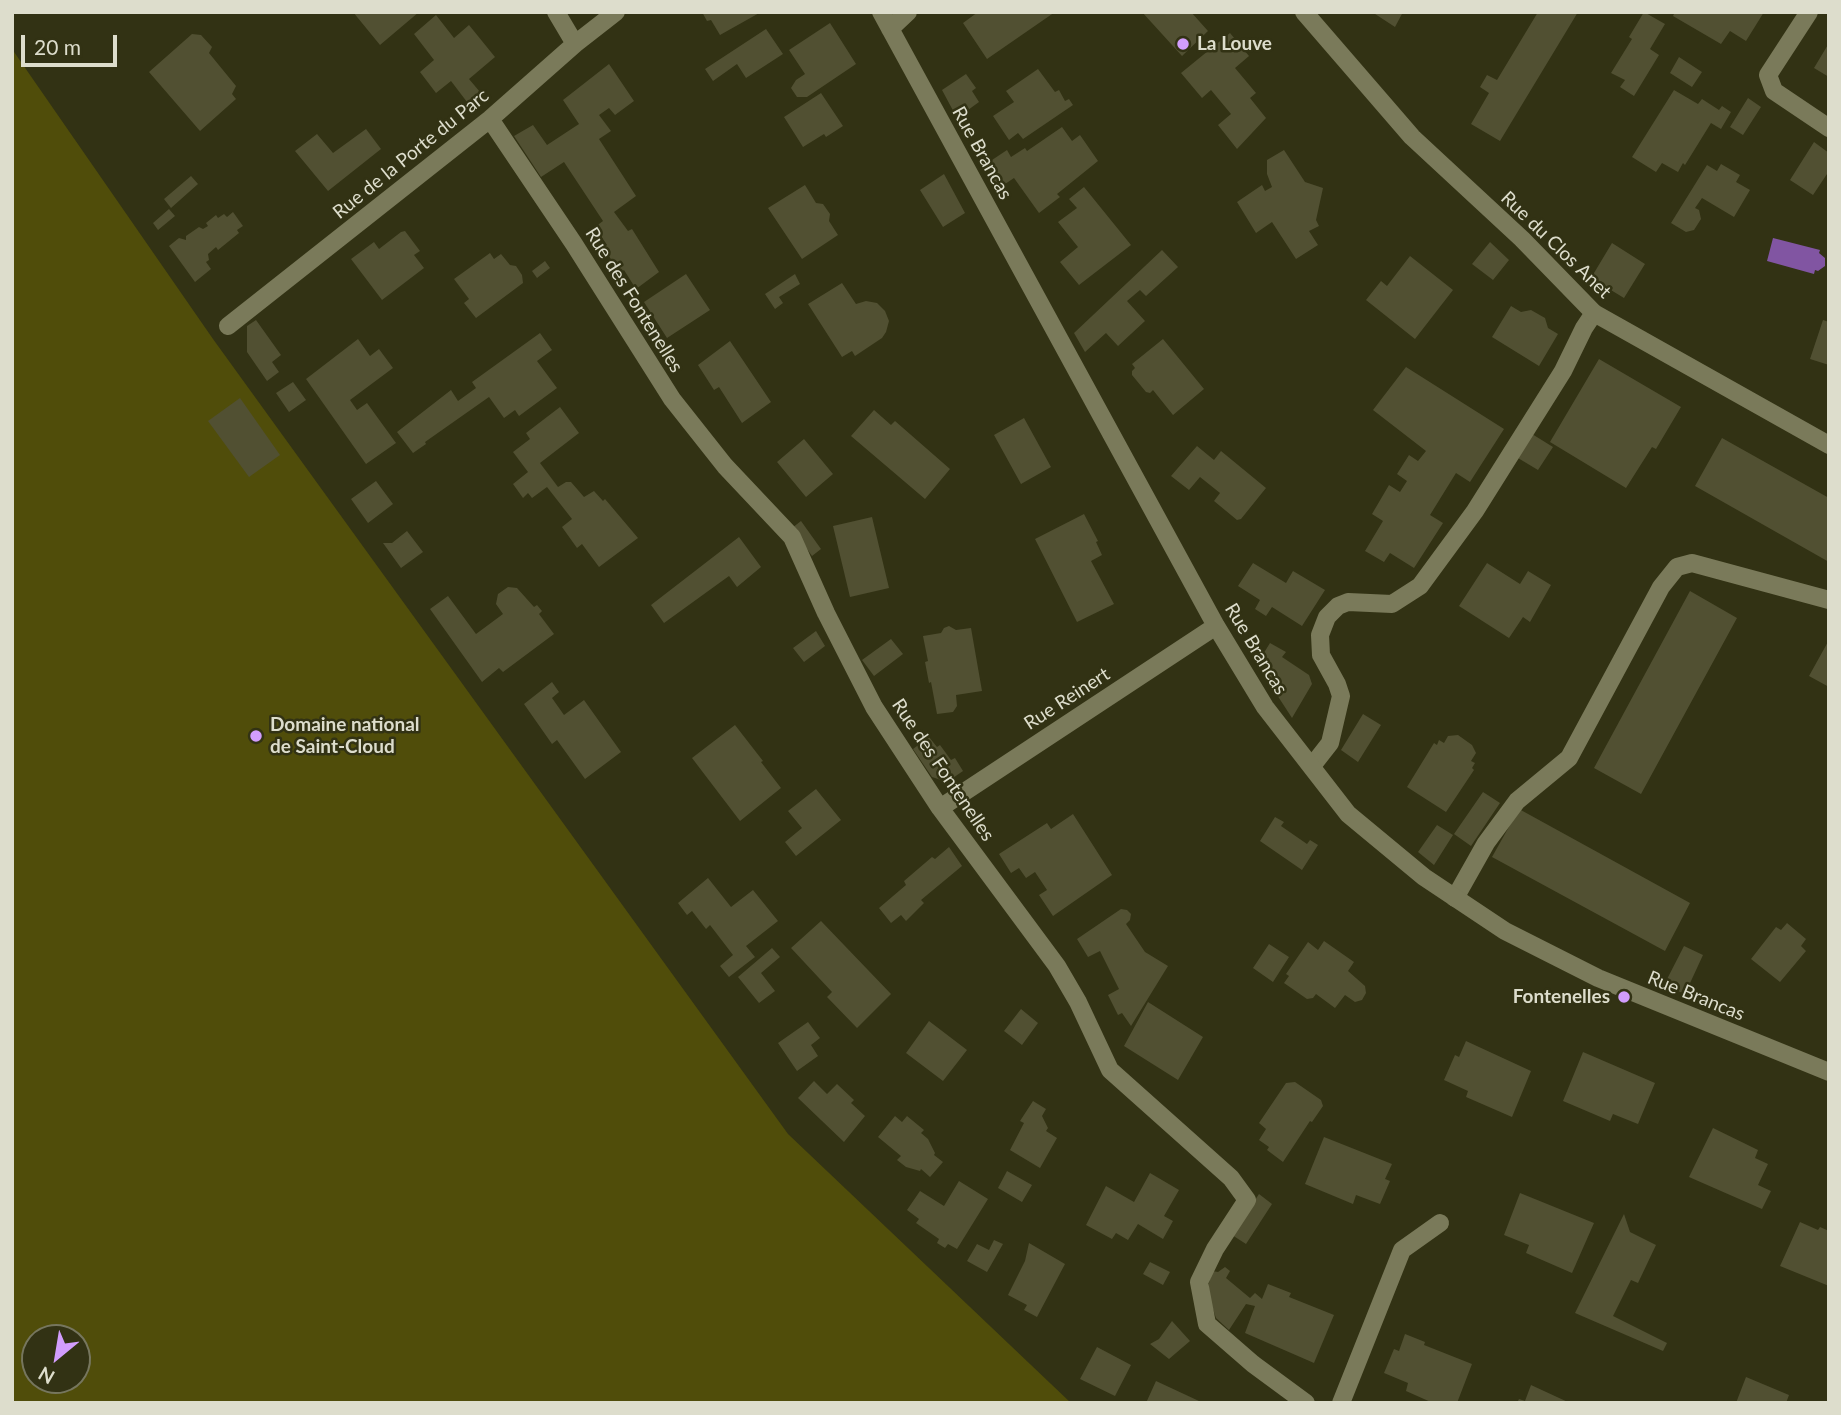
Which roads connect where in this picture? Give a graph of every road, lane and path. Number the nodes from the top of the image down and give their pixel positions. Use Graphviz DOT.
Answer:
graph roads {
  1 [pos="556,12"];
  2 [pos="616,12"];
  3 [pos="881,12"];
  4 [pos="908,12"];
  5 [pos="1304,12"];
  6 [pos="1809,12"];
  7 [pos="890,29"];
  8 [pos="575,44"];
  9 [pos="490,119"];
  10 [pos="1829,128"];
  11 [pos="1594,313"];
  12 [pos="229,326"];
  13 [pos="1829,445"];
  14 [pos="1829,600"];
  15 [pos="1216,626"];
  16 [pos="1312,766"];
  17 [pos="940,808"];
  18 [pos="1455,898"];
  19 [pos="1829,1072"];
  20 [pos="1440,1223"];
  21 [pos="1306,1403"];
  22 [pos="1341,1403"];
  1 -- 8 [label="street"];
  2 -- 8 [label="street, Rue de la Porte du Parc"];
  3 -- 7 [label="street, Rue Brancas"];
  4 -- 7 [label="street"];
  5 -- 11 [label="street, Rue du Clos Anet"];
  6 -- 10 [label="street"];
  7 -- 15 [label="street, Rue Brancas"];
  8 -- 9 [label="street, Rue de la Porte du Parc"];
  9 -- 12 [label="street, Rue de la Porte du Parc"];
  9 -- 17 [label="street, Rue des Fontenelles"];
  11 -- 13 [label="street, Rue du Clos Anet"];
  11 -- 16 [label="street"];
  14 -- 18 [label="street"];
  15 -- 16 [label="street, Rue Brancas"];
  15 -- 17 [label="street, Rue Reinert"];
  16 -- 18 [label="street, Rue Brancas"];
  17 -- 21 [label="street, Rue des Fontenelles"];
  18 -- 19 [label="street, Rue Brancas"];
  20 -- 22 [label="street"];
}
